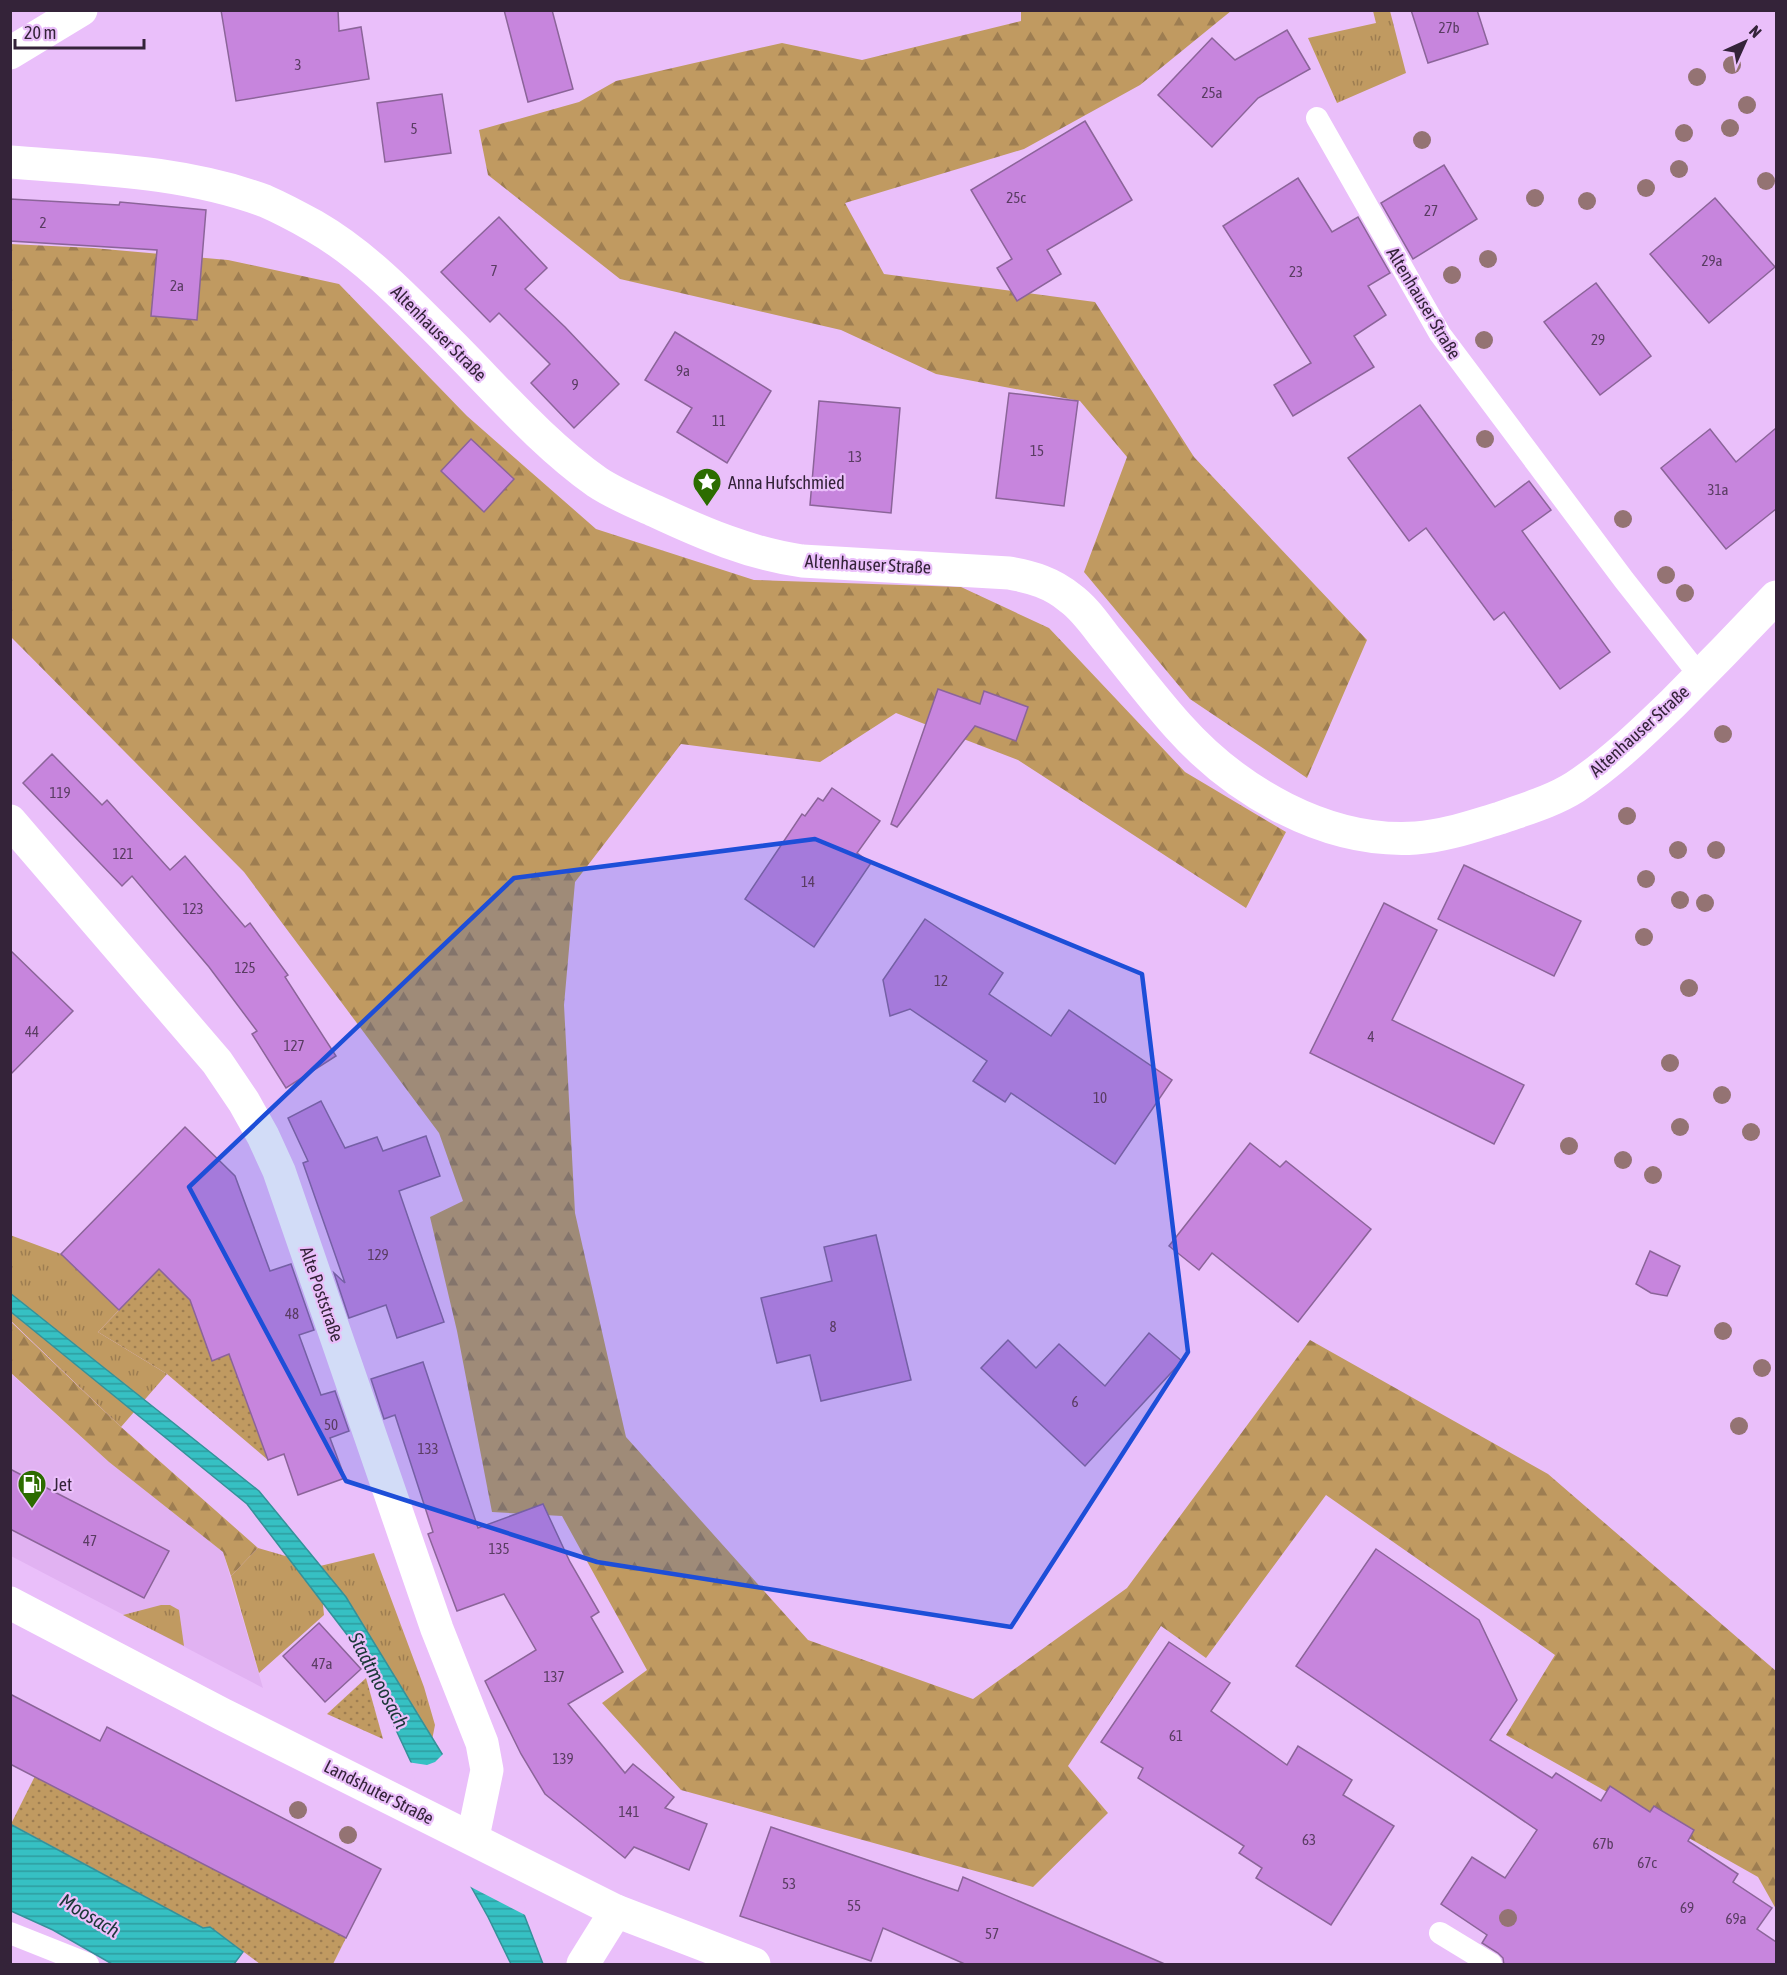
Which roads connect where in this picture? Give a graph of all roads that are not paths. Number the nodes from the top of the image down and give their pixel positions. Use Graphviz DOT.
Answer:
graph roads {
  1 [pos="81,10"];
  2 [pos="10,53"];
  3 [pos="1317,118"];
  4 [pos="10,162"];
  5 [pos="1776,597"];
  6 [pos="1700,676"];
  7 [pos="10,821"];
  8 [pos="10,1603"];
  9 [pos="473,1837"];
  10 [pos="616,1911"];
  11 [pos="1440,1933"];
  12 [pos="10,1934"];
  13 [pos="77,1962"];
  14 [pos="583,1965"];
  15 [pos="754,1965"];
  16 [pos="1491,1965"];
  1 -- 2 [label="street"];
  3 -- 6 [label="lane, Altenhauser Straße"];
  4 -- 6 [label="street, Altenhauser Straße"];
  5 -- 6 [label="street, Altenhauser Straße"];
  7 -- 9 [label="street, Alte Poststraße"];
  8 -- 9 [label="street, Landshuter Straße"];
  9 -- 10 [label="street, Landshuter Straße"];
  10 -- 14 [label="street"];
  10 -- 15 [label="street, Landshuter Straße"];
  11 -- 16 [label="lane"];
  12 -- 13 [label="lane"];
}
